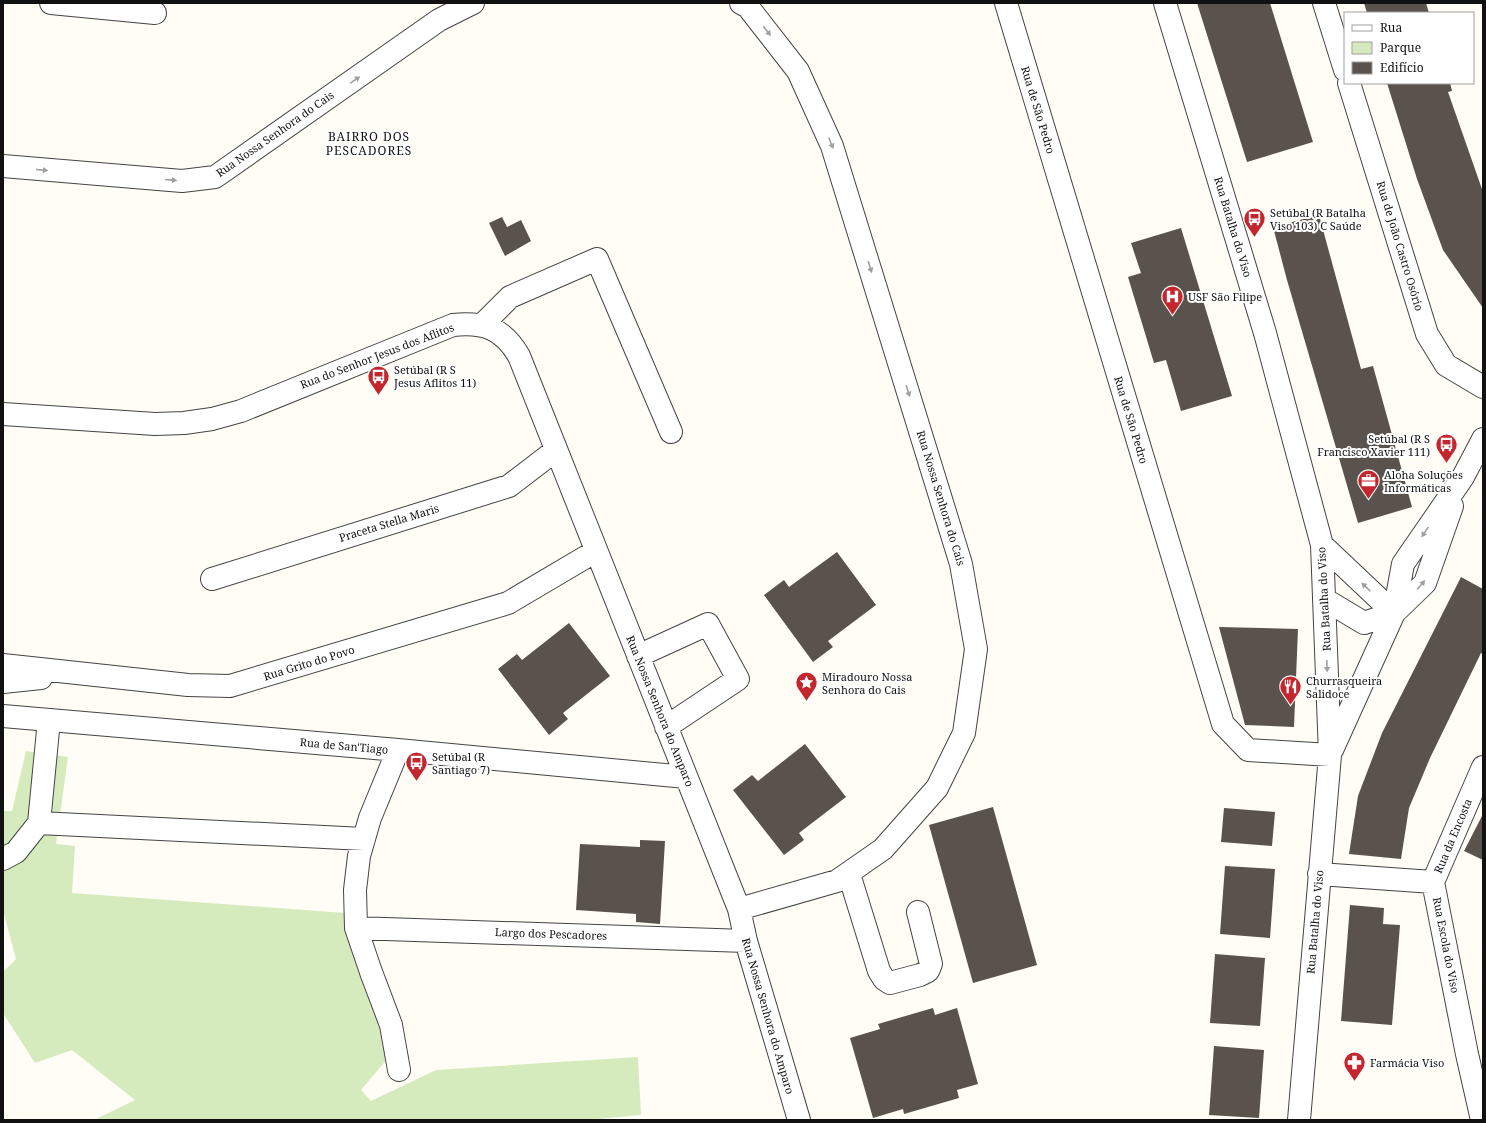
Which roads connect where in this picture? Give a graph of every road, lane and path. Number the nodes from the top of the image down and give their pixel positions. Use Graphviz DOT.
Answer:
graph roads {
  1 [pos="51,3"];
  2 [pos="473,3"];
  3 [pos="740,3"];
  4 [pos="1006,3"];
  5 [pos="1165,3"];
  6 [pos="1324,3"];
  7 [pos="155,13"];
  8 [pos="1344,67"];
  9 [pos="1349,84"];
  10 [pos="3,166"];
  11 [pos="482,325"];
  12 [pos="1483,387"];
  13 [pos="3,414"];
  14 [pos="671,432"];
  15 [pos="1483,439"];
  16 [pos="556,450"];
  17 [pos="1322,545"];
  18 [pos="596,550"];
  19 [pos="212,579"];
  20 [pos="1324,599"];
  21 [pos="1394,613"];
  22 [pos="638,656"];
  23 [pos="3,665"];
  24 [pos="82,673"];
  25 [pos="3,682"];
  26 [pos="3,716"];
  27 [pos="48,720"];
  28 [pos="666,727"];
  29 [pos="398,750"];
  30 [pos="1330,755"];
  31 [pos="1483,767"];
  32 [pos="686,777"];
  33 [pos="39,823"];
  34 [pos="364,839"];
  35 [pos="3,859"];
  36 [pos="849,874"];
  37 [pos="1319,874"];
  38 [pos="1433,882"];
  39 [pos="739,909"];
  40 [pos="918,912"];
  41 [pos="356,928"];
  42 [pos="746,941"];
  43 [pos="399,1070"];
  44 [pos="799,1120"];
  45 [pos="1299,1120"];
  46 [pos="1482,1120"];
  1 -- 7 [label="street"];
  10 -- 2 [label="street, Rua Nossa Senhora do Cais, one-way"];
  3 -- 36 [label="street, Rua Nossa Senhora do Cais, one-way"];
  4 -- 30 [label="street, Rua de São Pedro"];
  5 -- 17 [label="street, Rua Batalha do Viso"];
  6 -- 8 [label="street"];
  9 -- 12 [label="street, Rua de João Castro Osório"];
  11 -- 13 [label="street, Rua do Senhor Jesus dos Aflitos"];
  11 -- 14 [label="street"];
  11 -- 16 [label="street, Rua Nossa Senhora do Amparo"];
  15 -- 21 [label="street"];
  16 -- 18 [label="street, Rua Nossa Senhora do Amparo"];
  16 -- 19 [label="street, Praceta Stella Maris"];
  17 -- 20 [label="street, Rua Batalha do Viso"];
  21 -- 17 [label="street, one-way"];
  18 -- 22 [label="street, Rua Nossa Senhora do Amparo"];
  18 -- 24 [label="street, Rua Grito do Povo"];
  20 -- 21 [label="street"];
  20 -- 30 [label="street, Rua Batalha do Viso, one-way"];
  21 -- 30 [label="street"];
  22 -- 28 [label="street, Rua Nossa Senhora do Amparo"];
  22 -- 28 [label="street"];
  23 -- 24 [label="street, Rua Grito do Povo"];
  24 -- 25 [label="street"];
  26 -- 27 [label="street, Rua de San'Tiago"];
  27 -- 29 [label="street, Rua de San'Tiago"];
  27 -- 33 [label="street"];
  28 -- 32 [label="street, Rua Nossa Senhora do Amparo"];
  29 -- 32 [label="street, Rua de San'Tiago"];
  29 -- 34 [label="street"];
  30 -- 37 [label="street, Rua Batalha do Viso"];
  31 -- 38 [label="street, Rua da Encosta"];
  32 -- 39 [label="street, Rua Nossa Senhora do Amparo"];
  33 -- 34 [label="street"];
  33 -- 35 [label="street"];
  34 -- 41 [label="street"];
  36 -- 39 [label="street, Rua Nossa Senhora do Cais"];
  36 -- 40 [label="street"];
  37 -- 38 [label="street, Rua Escola do Viso"];
  37 -- 45 [label="street, Rua Batalha do Viso"];
  38 -- 46 [label="street, Rua Escola do Viso"];
  39 -- 42 [label="street, Rua Nossa Senhora do Amparo"];
  41 -- 42 [label="street, Largo dos Pescadores"];
  41 -- 43 [label="street"];
  42 -- 44 [label="street, Rua Nossa Senhora do Amparo"];
}
